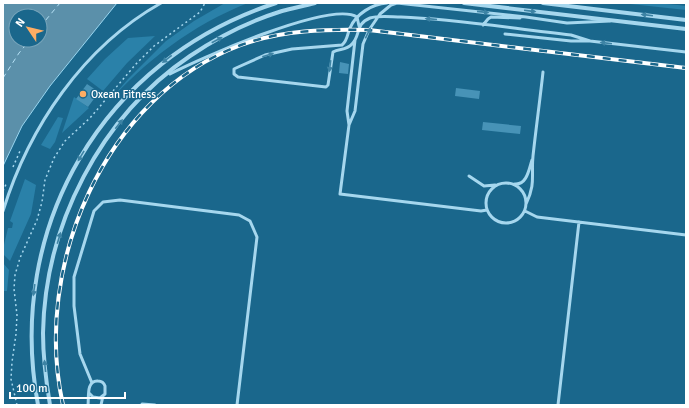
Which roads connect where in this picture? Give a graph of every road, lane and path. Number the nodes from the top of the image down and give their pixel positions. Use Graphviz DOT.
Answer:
graph roads {
  1 [pos="161,3"];
  2 [pos="276,3"];
  3 [pos="315,3"];
  4 [pos="387,3"];
  5 [pos="393,3"];
  6 [pos="397,3"];
  7 [pos="464,3"];
  8 [pos="543,3"];
  9 [pos="357,17"];
  10 [pos="378,17"];
  11 [pos="526,17"];
  12 [pos="290,20"];
  13 [pos="686,20"];
  14 [pos="618,21"];
  15 [pos="276,25"];
  16 [pos="483,25"];
  17 [pos="359,26"];
  18 [pos="686,29"];
  19 [pos="505,34"];
  20 [pos="356,39"];
  21 [pos="590,41"];
  22 [pos="354,51"];
  23 [pos="362,52"];
  24 [pos="686,52"];
  25 [pos="543,72"];
  26 [pos="164,76"];
  27 [pos="349,125"];
  28 [pos="532,158"];
  29 [pos="469,176"];
  30 [pos="498,184"];
  31 [pos="514,184"];
  32 [pos="526,204"];
  33 [pos="487,210"];
  34 [pos="3,211"];
  35 [pos="524,211"];
  36 [pos="579,222"];
  37 [pos="686,234"];
  38 [pos="92,383"];
  39 [pos="89,393"];
  40 [pos="103,396"];
  41 [pos="38,405"];
  42 [pos="50,405"];
  43 [pos="88,405"];
  44 [pos="101,405"];
  45 [pos="142,405"];
  46 [pos="155,405"];
  47 [pos="237,405"];
  48 [pos="558,405"];
  1 -- 34 [label="lane"];
  2 -- 41 [label="street, one-way"];
  26 -- 3 [label="street, one-way"];
  4 -- 9 [label="lane"];
  5 -- 6 [label="lane"];
  6 -- 10 [label="lane"];
  6 -- 11 [label="lane, one-way"];
  7 -- 14 [label="street, one-way"];
  13 -- 8 [label="street, one-way"];
  9 -- 12 [label="lane"];
  9 -- 17 [label="lane"];
  20 -- 9 [label="lane, one-way"];
  16 -- 10 [label="lane, one-way"];
  10 -- 17 [label="lane"];
  23 -- 10 [label="lane, one-way"];
  11 -- 14 [label="lane"];
  11 -- 16 [label="lane"];
  14 -- 18 [label="street"];
  15 -- 26 [label="lane"];
  16 -- 21 [label="lane"];
  17 -- 20 [label="lane"];
  19 -- 21 [label="lane"];
  20 -- 22 [label="lane"];
  24 -- 21 [label="lane, one-way"];
  22 -- 23 [label="lane"];
  22 -- 27 [label="lane"];
  23 -- 27 [label="lane"];
  25 -- 28 [label="lane"];
  42 -- 26 [label="street, one-way"];
  27 -- 33 [label="lane"];
  28 -- 31 [label="lane"];
  28 -- 32 [label="lane"];
  29 -- 30 [label="lane"];
  30 -- 31 [label="lane"];
  30 -- 33 [label="lane"];
  31 -- 32 [label="lane"];
  32 -- 35 [label="lane"];
  33 -- 35 [label="lane"];
  35 -- 36 [label="lane"];
  36 -- 37 [label="lane"];
  36 -- 48 [label="lane"];
  38 -- 39 [label="lane"];
  38 -- 40 [label="lane"];
  38 -- 47 [label="lane"];
  39 -- 40 [label="lane"];
  39 -- 43 [label="lane"];
  40 -- 44 [label="lane"];
  45 -- 46 [label="lane"];
}
